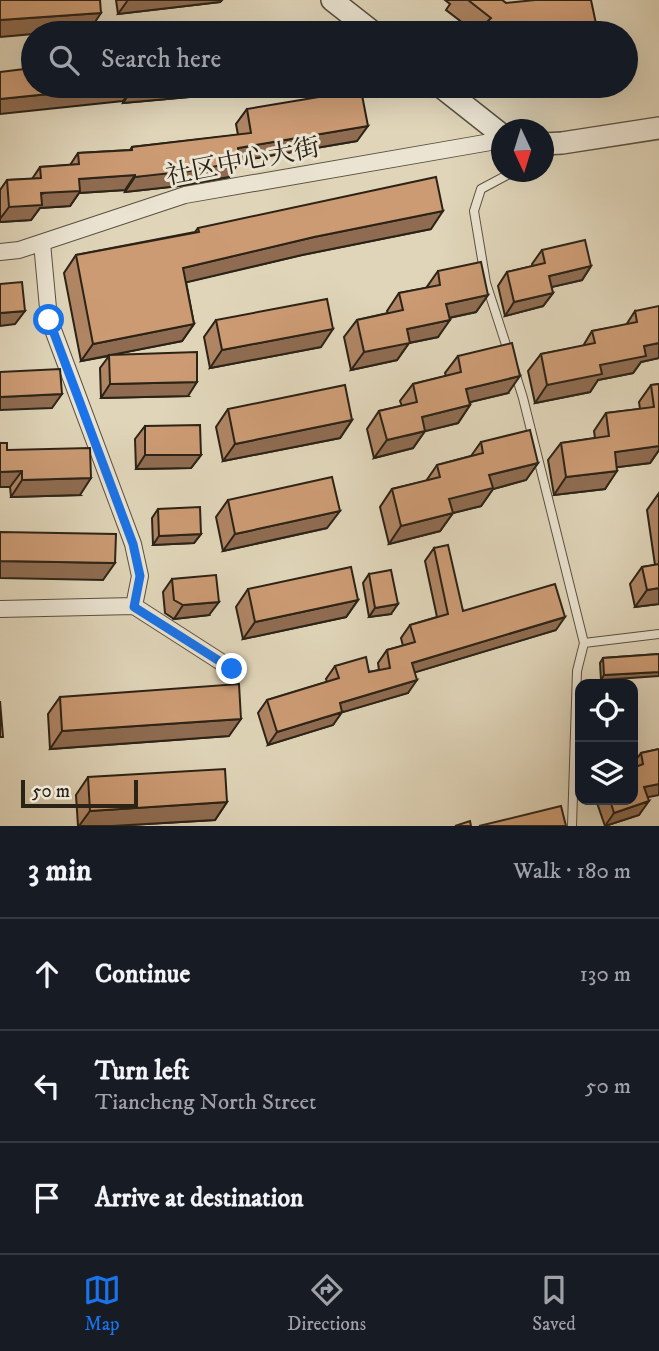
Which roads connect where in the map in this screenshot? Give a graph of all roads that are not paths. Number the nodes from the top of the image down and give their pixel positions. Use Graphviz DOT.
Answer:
graph roads {
  1 [pos="332,0"];
  2 [pos="359,21"];
  3 [pos="455,98"];
  4 [pos="491,128"];
  5 [pos="659,128"];
  6 [pos="491,139"];
  7 [pos="554,143"];
  8 [pos="494,182"];
  9 [pos="42,243"];
  10 [pos="0,252"];
  11 [pos="134,607"];
  12 [pos="0,609"];
  13 [pos="659,634"];
  14 [pos="584,643"];
  15 [pos="232,669"];
  16 [pos="572,826"];
  1 -- 2 [label="street"];
  3 -- 4 [label="street"];
  5 -- 7 [label="street"];
  6 -- 9 [label="street, 社区中心大街"];
  8 -- 14 [label="lane"];
  9 -- 10 [label="street, 社区中心大街"];
  9 -- 11 [label="street"];
  11 -- 12 [label="street"];
  11 -- 15 [label="street"];
  13 -- 14 [label="lane"];
  14 -- 16 [label="lane"];
}
